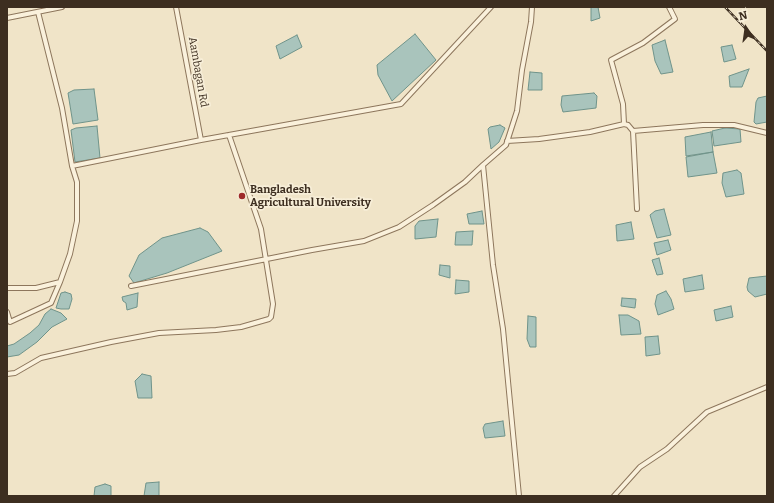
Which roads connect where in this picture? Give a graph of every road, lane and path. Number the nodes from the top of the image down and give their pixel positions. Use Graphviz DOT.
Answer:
graph roads {
  1 [pos="62,7"];
  2 [pos="176,7"];
  3 [pos="491,7"];
  4 [pos="532,7"];
  5 [pos="669,7"];
  6 [pos="38,12"];
  7 [pos="7,18"];
  8 [pos="624,124"];
  9 [pos="633,131"];
  10 [pos="767,133"];
  11 [pos="229,135"];
  12 [pos="200,140"];
  13 [pos="507,141"];
  14 [pos="483,164"];
  15 [pos="72,166"];
  16 [pos="637,209"];
  17 [pos="265,259"];
  18 [pos="60,282"];
  19 [pos="130,286"];
  20 [pos="7,288"];
  21 [pos="7,312"];
  22 [pos="7,374"];
  23 [pos="767,387"];
  24 [pos="519,496"];
  25 [pos="614,496"];
  1 -- 6 [label="street"];
  2 -- 12 [label="street, Aambagan Rd"];
  3 -- 11 [label="street"];
  4 -- 13 [label="street"];
  5 -- 8 [label="street"];
  6 -- 7 [label="street"];
  6 -- 15 [label="street"];
  8 -- 9 [label="street"];
  8 -- 13 [label="street"];
  9 -- 10 [label="street"];
  9 -- 16 [label="street"];
  11 -- 12 [label="street"];
  11 -- 17 [label="street"];
  12 -- 15 [label="street"];
  13 -- 14 [label="street"];
  14 -- 17 [label="street"];
  14 -- 24 [label="street"];
  15 -- 18 [label="street"];
  17 -- 19 [label="street"];
  17 -- 22 [label="street"];
  18 -- 20 [label="street"];
  18 -- 21 [label="street"];
  23 -- 25 [label="street"];
}
